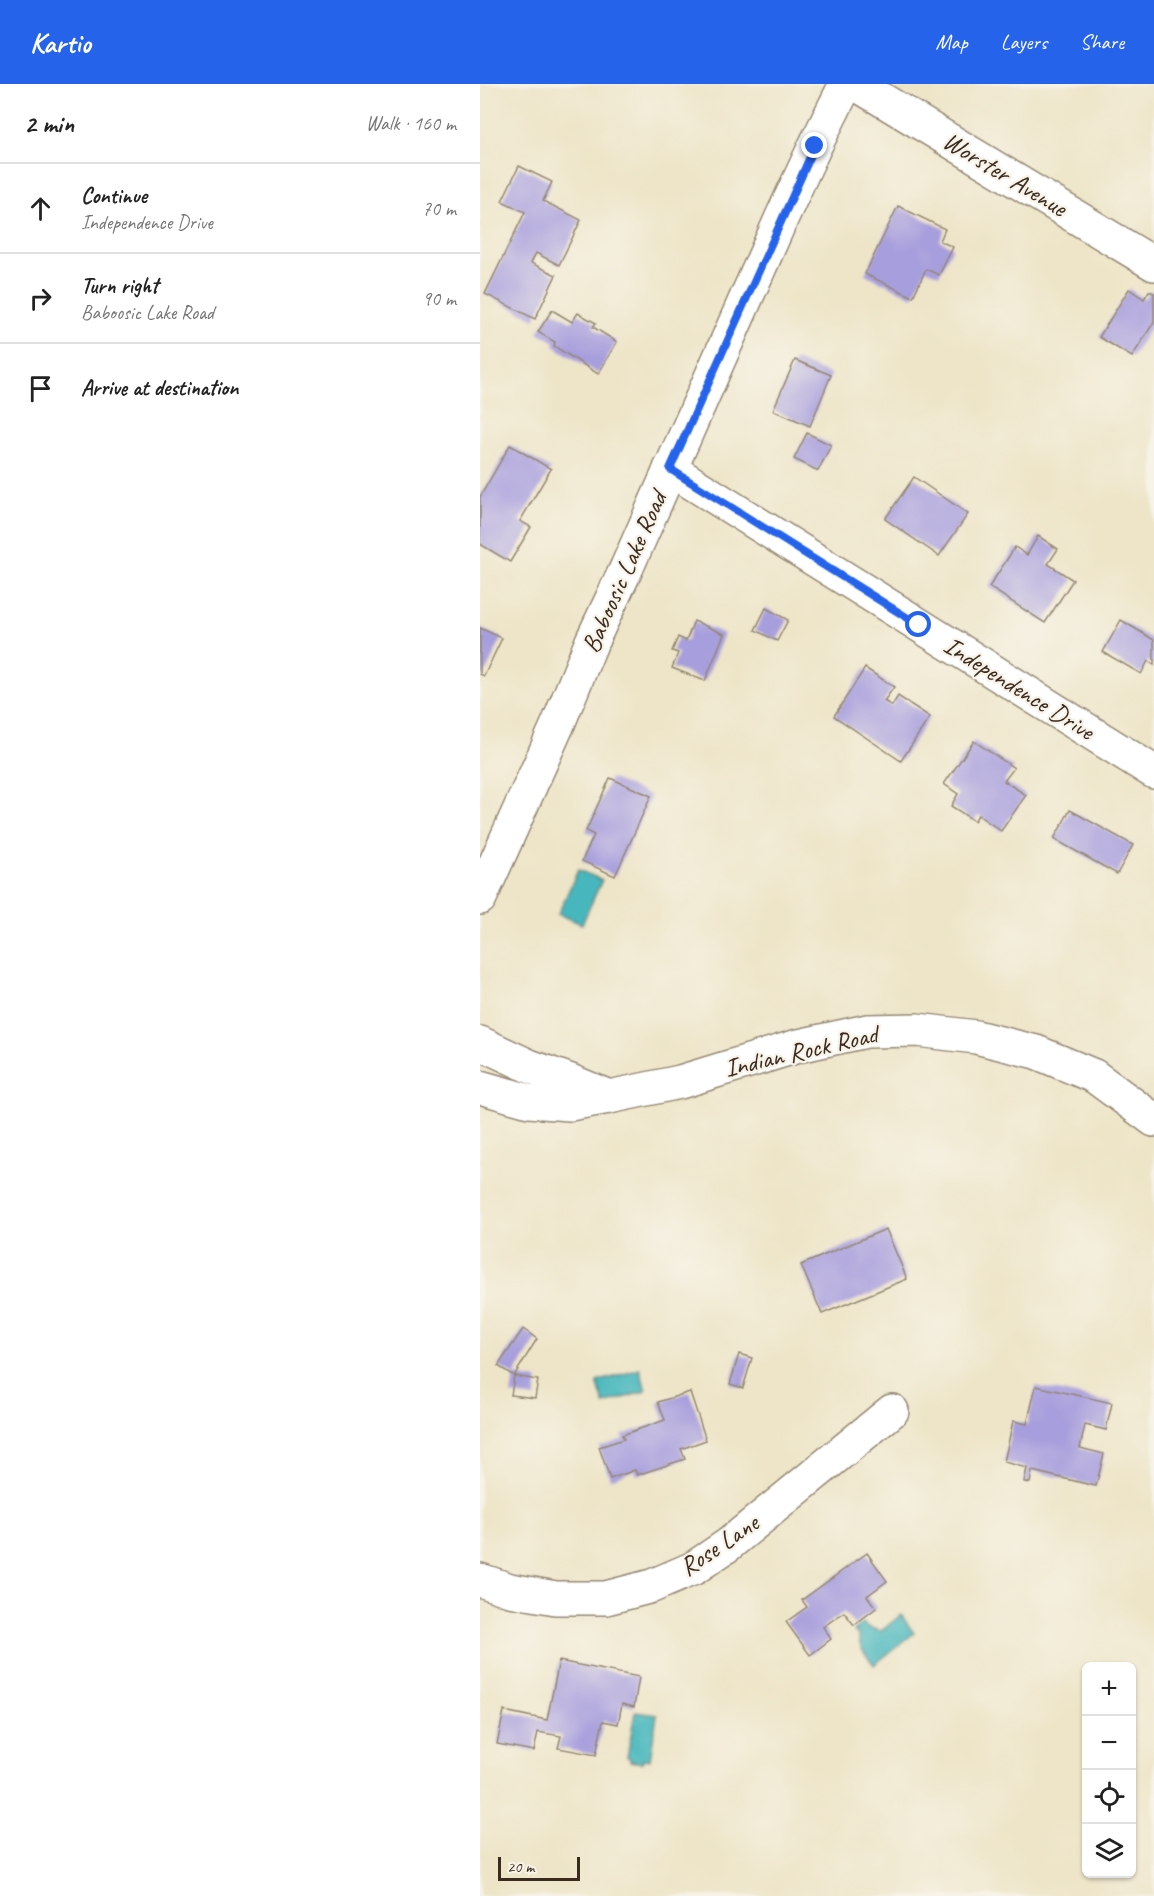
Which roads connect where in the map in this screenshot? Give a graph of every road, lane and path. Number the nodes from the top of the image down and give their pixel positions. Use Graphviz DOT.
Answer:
graph roads {
  1 [pos="846,84"];
  2 [pos="856,84"];
  3 [pos="1154,264"];
  4 [pos="670,469"];
  5 [pos="1154,772"];
  6 [pos="480,898"];
  7 [pos="480,1043"];
  8 [pos="480,1087"];
  9 [pos="609,1097"];
  10 [pos="1154,1120"];
  11 [pos="892,1411"];
  12 [pos="480,1580"];
  1 -- 4 [label="street, Baboosic Lake Road"];
  2 -- 3 [label="street, Worster Avenue"];
  4 -- 5 [label="street, Independence Drive"];
  4 -- 6 [label="street, Baboosic Lake Road"];
  7 -- 9 [label="street"];
  8 -- 9 [label="street, Indian Rock Road"];
  9 -- 10 [label="street, Indian Rock Road"];
  11 -- 12 [label="street, Rose Lane"];
}
